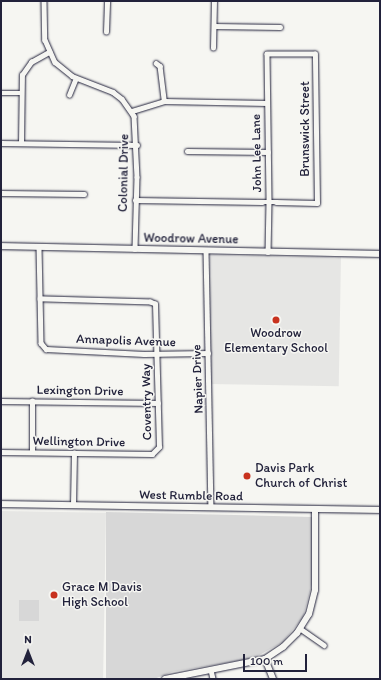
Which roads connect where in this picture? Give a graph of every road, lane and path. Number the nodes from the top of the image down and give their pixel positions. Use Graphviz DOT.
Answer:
graph roads {
  1 [pos="44,1"];
  2 [pos="107,1"];
  3 [pos="214,1"];
  4 [pos="214,26"];
  5 [pos="280,27"];
  6 [pos="106,32"];
  7 [pos="213,48"];
  8 [pos="49,52"];
  9 [pos="267,54"];
  10 [pos="156,63"];
  11 [pos="76,78"];
  12 [pos="1,92"];
  13 [pos="20,93"];
  14 [pos="69,95"];
  15 [pos="164,101"];
  16 [pos="268,103"];
  17 [pos="132,111"];
  18 [pos="1,143"];
  19 [pos="21,143"];
  20 [pos="137,145"];
  21 [pos="187,150"];
  22 [pos="268,152"];
  23 [pos="1,193"];
  24 [pos="84,194"];
  25 [pos="135,200"];
  26 [pos="269,202"];
  27 [pos="1,246"];
  28 [pos="39,247"];
  29 [pos="135,249"];
  30 [pos="206,250"];
  31 [pos="268,252"];
  32 [pos="380,254"];
  33 [pos="40,299"];
  34 [pos="208,353"];
  35 [pos="158,354"];
  36 [pos="1,401"];
  37 [pos="32,401"];
  38 [pos="158,403"];
  39 [pos="157,451"];
  40 [pos="1,452"];
  41 [pos="32,452"];
  42 [pos="74,453"];
  43 [pos="1,504"];
  44 [pos="73,505"];
  45 [pos="211,507"];
  46 [pos="315,509"];
  47 [pos="380,510"];
  48 [pos="301,628"];
  49 [pos="324,645"];
  50 [pos="265,659"];
  51 [pos="211,670"];
  52 [pos="165,679"];
  53 [pos="213,679"];
  54 [pos="273,679"];
  1 -- 8 [label="street"];
  2 -- 6 [label="street"];
  3 -- 4 [label="street"];
  4 -- 5 [label="street"];
  4 -- 7 [label="street"];
  8 -- 11 [label="street"];
  8 -- 13 [label="street"];
  9 -- 16 [label="street, John Lee Lane"];
  9 -- 26 [label="street, Brunswick Street"];
  10 -- 15 [label="street"];
  11 -- 14 [label="street"];
  11 -- 17 [label="street"];
  12 -- 13 [label="street"];
  13 -- 19 [label="street"];
  15 -- 16 [label="street"];
  15 -- 17 [label="street"];
  16 -- 22 [label="street, John Lee Lane"];
  17 -- 20 [label="street, Colonial Drive"];
  18 -- 19 [label="street"];
  19 -- 20 [label="street"];
  20 -- 25 [label="street, Colonial Drive"];
  21 -- 22 [label="street"];
  22 -- 26 [label="street, John Lee Lane"];
  23 -- 24 [label="street"];
  25 -- 26 [label="street"];
  25 -- 29 [label="street, Colonial Drive"];
  26 -- 31 [label="street, John Lee Lane"];
  27 -- 28 [label="street, Woodrow Avenue"];
  28 -- 29 [label="street, Woodrow Avenue"];
  28 -- 33 [label="street"];
  29 -- 30 [label="street, Woodrow Avenue"];
  30 -- 31 [label="street, Woodrow Avenue"];
  30 -- 34 [label="street, Napier Drive"];
  31 -- 32 [label="street, Woodrow Avenue"];
  33 -- 35 [label="street, Annapolis Avenue"];
  33 -- 35 [label="street, Coventry Way"];
  34 -- 35 [label="street, Annapolis Avenue"];
  34 -- 45 [label="street, Napier Drive"];
  35 -- 38 [label="street, Coventry Way"];
  36 -- 37 [label="street, Lexington Drive"];
  37 -- 38 [label="street, Lexington Drive"];
  37 -- 41 [label="street"];
  38 -- 39 [label="street, Coventry Way"];
  39 -- 42 [label="street, Wellington Drive"];
  40 -- 41 [label="street, Wellington Drive"];
  41 -- 42 [label="street, Wellington Drive"];
  42 -- 44 [label="street"];
  43 -- 44 [label="street, West Rumble Road"];
  44 -- 45 [label="street, West Rumble Road"];
  45 -- 46 [label="street, West Rumble Road"];
  46 -- 47 [label="street, West Rumble Road"];
  46 -- 48 [label="street"];
  48 -- 49 [label="street"];
  48 -- 50 [label="street"];
  50 -- 51 [label="street"];
  50 -- 54 [label="street"];
  51 -- 52 [label="street"];
  51 -- 53 [label="street"];
}
